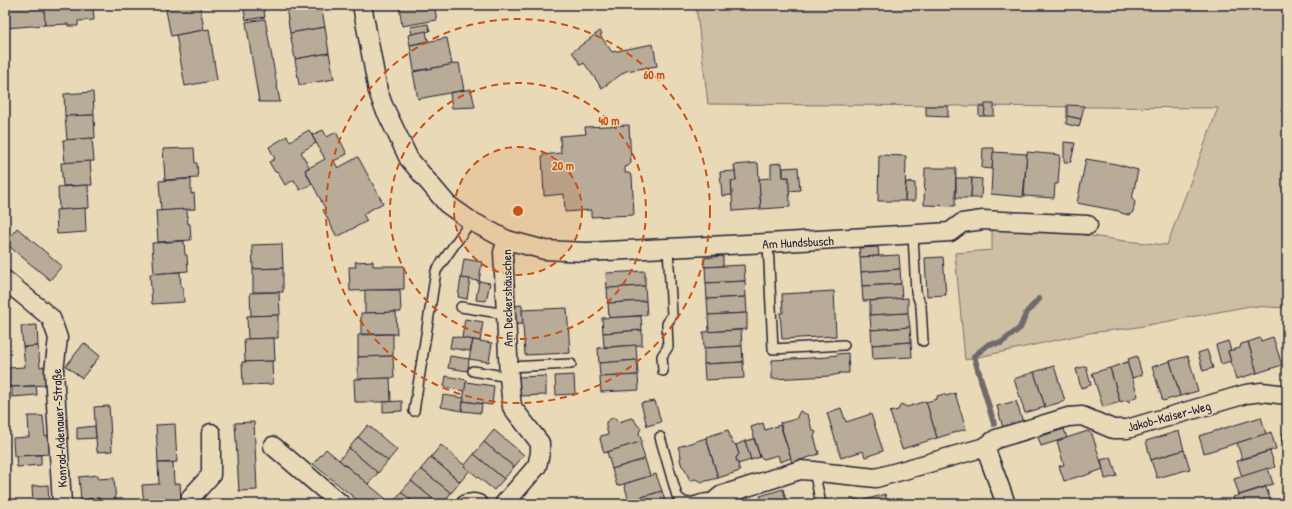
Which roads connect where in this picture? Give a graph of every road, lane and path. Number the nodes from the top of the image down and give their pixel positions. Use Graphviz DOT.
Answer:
graph roads {
  1 [pos="362,5"];
  2 [pos="471,221"];
  3 [pos="1088,225"];
  4 [pos="913,235"];
  5 [pos="507,240"];
  6 [pos="768,243"];
  7 [pos="668,249"];
  8 [pos="5,280"];
  9 [pos="461,307"];
  10 [pos="506,314"];
  11 [pos="923,341"];
  12 [pos="844,345"];
  13 [pos="571,364"];
  14 [pos="473,371"];
  15 [pos="663,371"];
  16 [pos="508,372"];
  17 [pos="1287,396"];
  18 [pos="414,411"];
  19 [pos="211,433"];
  20 [pos="660,437"];
  21 [pos="273,446"];
  22 [pos="985,447"];
  23 [pos="814,471"];
  24 [pos="717,502"];
  25 [pos="62,504"];
  26 [pos="191,504"];
  27 [pos="341,504"];
  28 [pos="466,504"];
  29 [pos="478,504"];
  30 [pos="504,504"];
  31 [pos="821,504"];
  32 [pos="1006,504"];
  1 -- 2 [label="street, Am Deckershäuschen"];
  2 -- 5 [label="street, Am Deckershäuschen"];
  2 -- 18 [label="lane"];
  3 -- 4 [label="street, Am Hundsbusch"];
  4 -- 6 [label="street, Am Hundsbusch"];
  4 -- 11 [label="lane"];
  5 -- 7 [label="street, Am Hundsbusch"];
  5 -- 10 [label="street, Am Deckershäuschen"];
  6 -- 7 [label="street, Am Hundsbusch"];
  6 -- 12 [label="lane"];
  7 -- 15 [label="lane"];
  8 -- 25 [label="street, Konrad-Adenauer-Straße"];
  9 -- 10 [label="lane"];
  10 -- 16 [label="street, Am Deckershäuschen"];
  13 -- 16 [label="lane"];
  14 -- 16 [label="lane"];
  16 -- 30 [label="street, Am Deckershäuschen"];
  17 -- 22 [label="street, Jakob-Kaiser-Weg"];
  19 -- 26 [label="street"];
  20 -- 24 [label="lane, Jakob-Kaiser-Weg"];
  21 -- 27 [label="street"];
  22 -- 23 [label="street, Jakob-Kaiser-Weg"];
  22 -- 32 [label="street"];
  23 -- 24 [label="street, Jakob-Kaiser-Weg"];
  23 -- 31 [label="lane"];
  28 -- 29 [label="street"];
}
